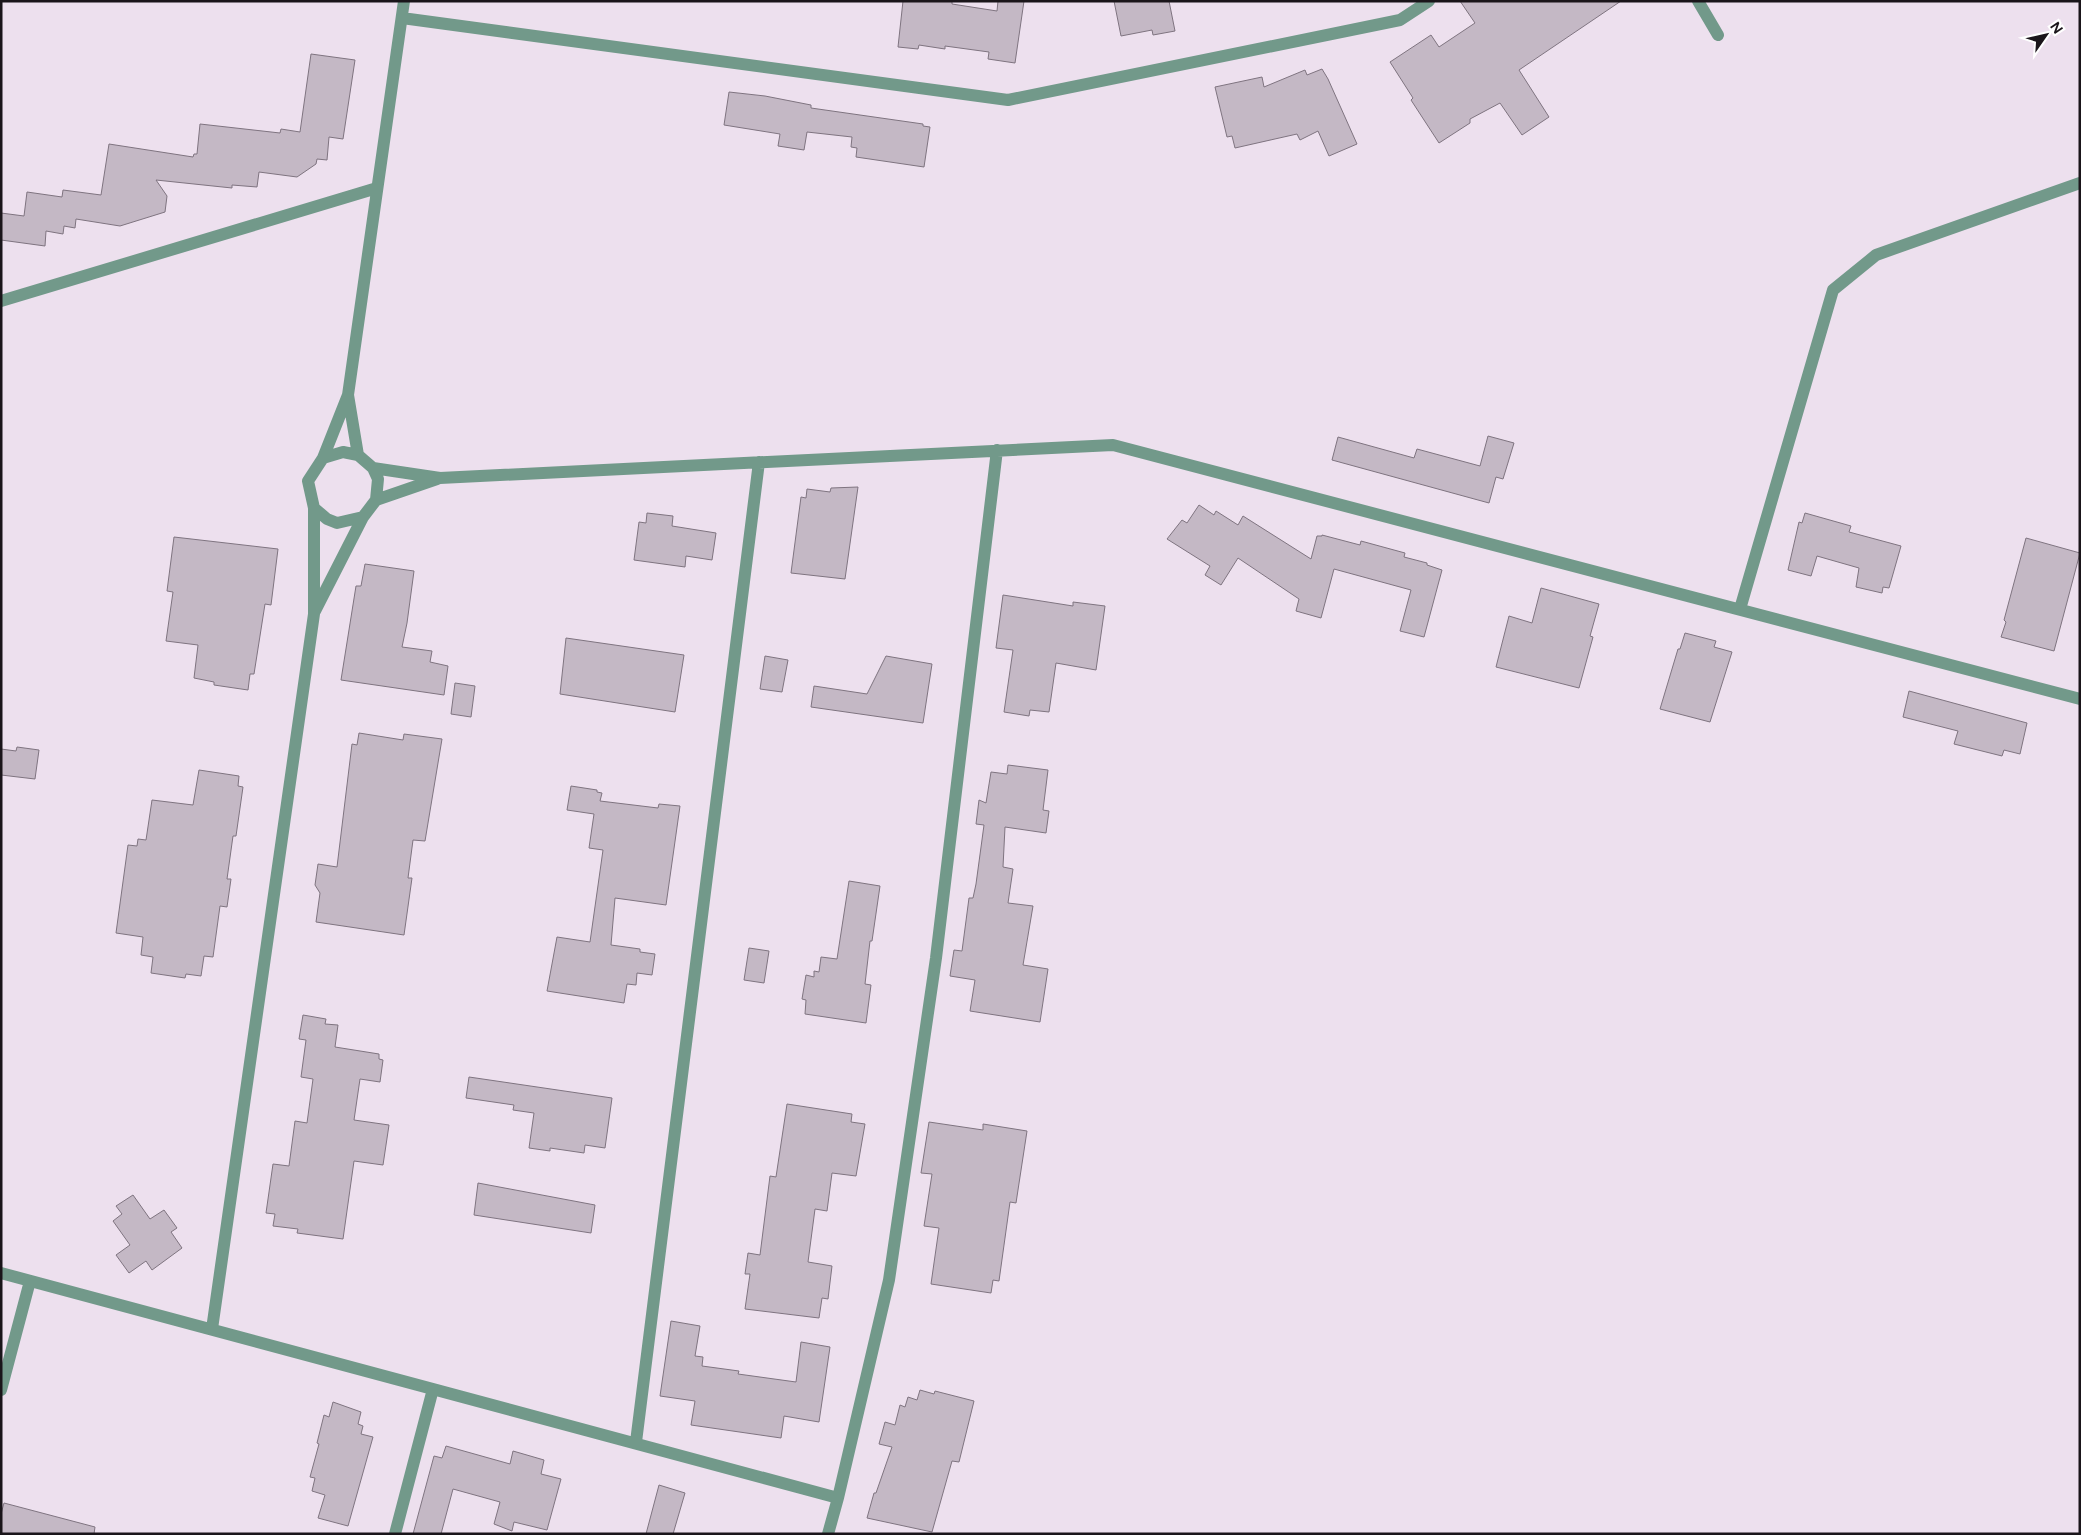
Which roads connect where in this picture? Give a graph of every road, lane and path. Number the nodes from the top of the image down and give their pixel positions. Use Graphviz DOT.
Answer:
graph roads {
  1 [pos="404,1"];
  2 [pos="1429,1"];
  3 [pos="1698,1"];
  4 [pos="402,18"];
  5 [pos="1718,35"];
  6 [pos="2080,183"];
  7 [pos="377,188"];
  8 [pos="1,301"];
  9 [pos="348,395"];
  10 [pos="998,450"];
  11 [pos="358,455"];
  12 [pos="323,458"];
  13 [pos="759,462"];
  14 [pos="373,468"];
  15 [pos="440,478"];
  16 [pos="376,500"];
  17 [pos="314,508"];
  18 [pos="363,517"];
  19 [pos="1740,609"];
  20 [pos="314,614"];
  21 [pos="2080,699"];
  22 [pos="1,1273"];
  23 [pos="30,1281"];
  24 [pos="212,1329"];
  25 [pos="433,1389"];
  26 [pos="1,1390"];
  27 [pos="636,1442"];
  28 [pos="838,1498"];
  29 [pos="395,1534"];
  30 [pos="828,1534"];
  1 -- 4 [label="street"];
  2 -- 4 [label="street"];
  3 -- 5 [label="street"];
  4 -- 7 [label="street"];
  6 -- 19 [label="street"];
  7 -- 8 [label="street"];
  7 -- 9 [label="street"];
  9 -- 11 [label="street"];
  9 -- 12 [label="street"];
  10 -- 13 [label="street"];
  10 -- 19 [label="street"];
  10 -- 28 [label="street"];
  11 -- 12 [label="street"];
  11 -- 14 [label="street"];
  12 -- 17 [label="street"];
  13 -- 15 [label="street"];
  13 -- 27 [label="street"];
  14 -- 15 [label="street"];
  14 -- 16 [label="street"];
  15 -- 16 [label="street"];
  16 -- 18 [label="street"];
  17 -- 18 [label="street"];
  17 -- 20 [label="street"];
  18 -- 20 [label="street"];
  19 -- 21 [label="street"];
  20 -- 24 [label="street"];
  22 -- 23 [label="street"];
  23 -- 24 [label="street"];
  23 -- 26 [label="street"];
  24 -- 25 [label="street"];
  25 -- 27 [label="street"];
  25 -- 29 [label="street"];
  27 -- 28 [label="street"];
  28 -- 30 [label="street"];
}
